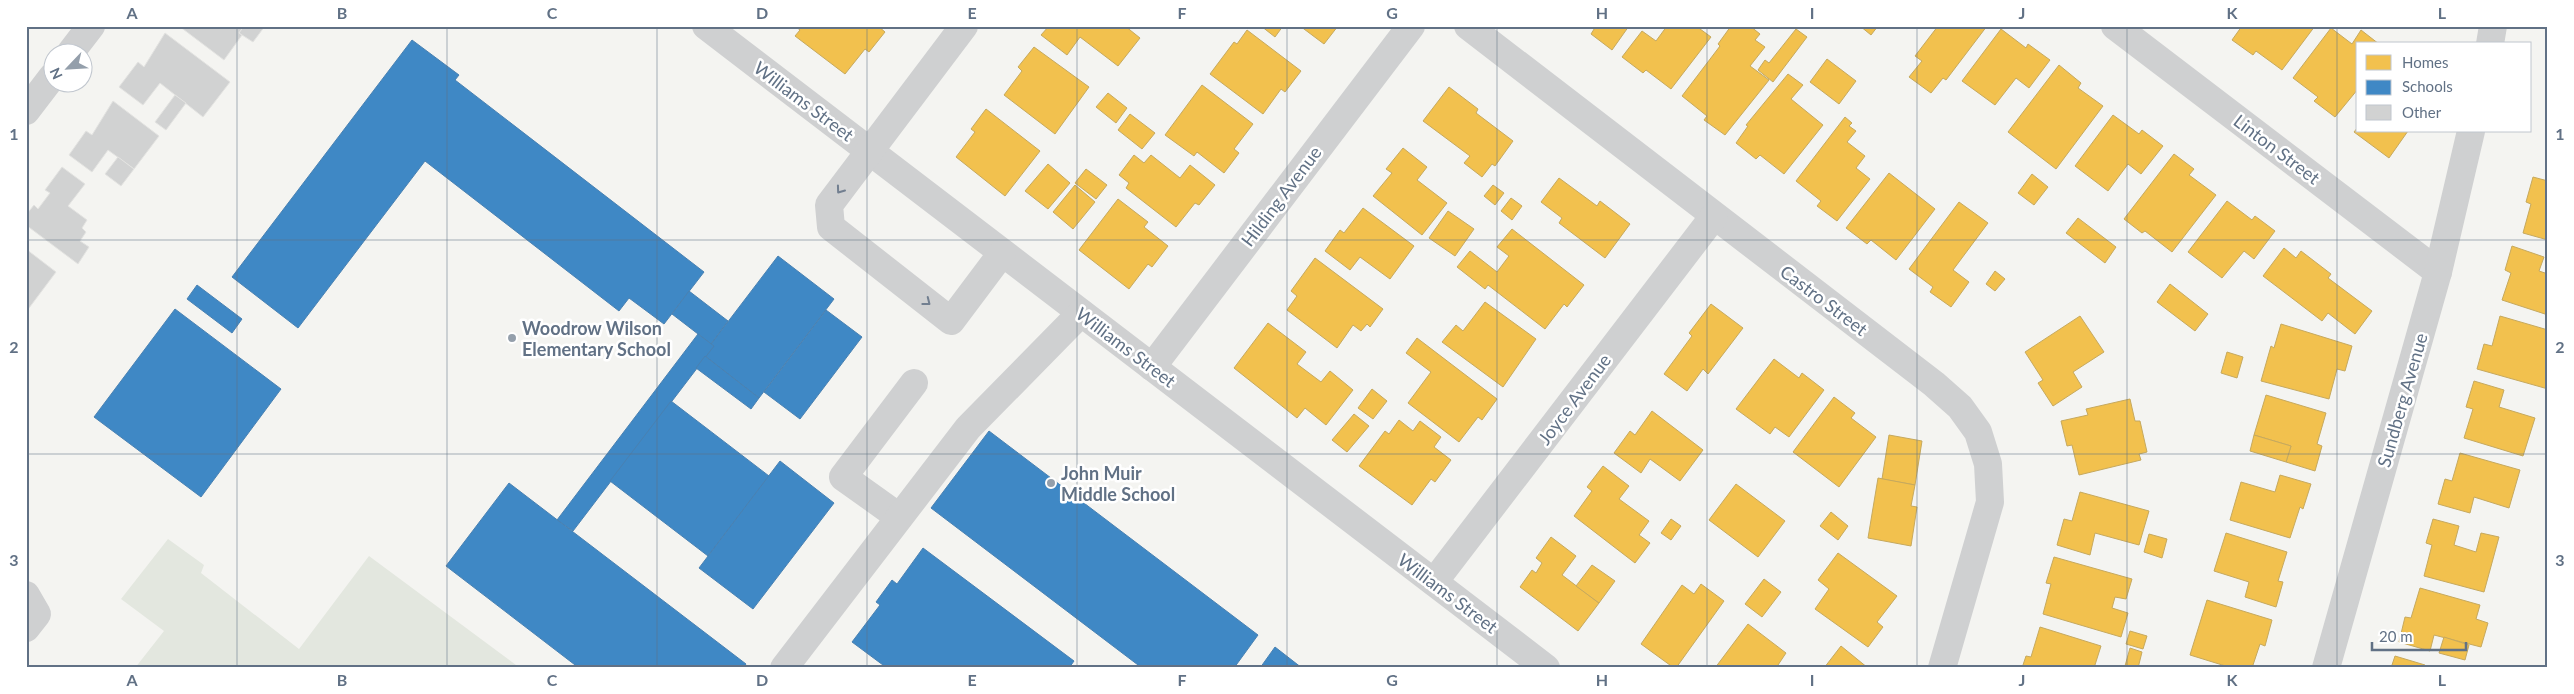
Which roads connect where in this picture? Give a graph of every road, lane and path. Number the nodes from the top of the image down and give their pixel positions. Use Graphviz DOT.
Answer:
graph roads {
  1 [pos="91,26"];
  2 [pos="706,26"];
  3 [pos="964,26"];
  4 [pos="1411,26"];
  5 [pos="1468,26"];
  6 [pos="2115,26"];
  7 [pos="2493,26"];
  8 [pos="79,42"];
  9 [pos="2490,42"];
  10 [pos="42,90"];
  11 [pos="26,111"];
  12 [pos="2471,132"];
  13 [pos="869,151"];
  14 [pos="1714,216"];
  15 [pos="1002,253"];
  16 [pos="2438,272"];
  17 [pos="1081,313"];
  18 [pos="1152,367"];
  19 [pos="914,383"];
  20 [pos="899,517"];
  21 [pos="1434,582"];
  22 [pos="26,595"];
  23 [pos="26,628"];
  24 [pos="784,668"];
  25 [pos="1546,668"];
  26 [pos="1942,668"];
  27 [pos="2326,668"];
  1 -- 8 [label="street"];
  2 -- 13 [label="street, Williams Street"];
  3 -- 13 [label="street"];
  4 -- 18 [label="street, Hilding Avenue"];
  5 -- 14 [label="street, Castro Street"];
  6 -- 16 [label="street, Linton Street"];
  7 -- 9 [label="street"];
  10 -- 11 [label="street"];
  12 -- 16 [label="street, Sundberg Avenue"];
  13 -- 15 [label="street, Williams Street"];
  13 -- 15 [label="street, one-way"];
  14 -- 21 [label="street, Joyce Avenue"];
  14 -- 26 [label="street, Castro Street"];
  15 -- 17 [label="street, Williams Street"];
  16 -- 27 [label="street, Sundberg Avenue"];
  17 -- 18 [label="street, Williams Street"];
  17 -- 20 [label="street"];
  18 -- 21 [label="street, Williams Street"];
  19 -- 20 [label="street"];
  20 -- 24 [label="street"];
  21 -- 25 [label="street, Williams Street"];
  22 -- 23 [label="street"];
}
